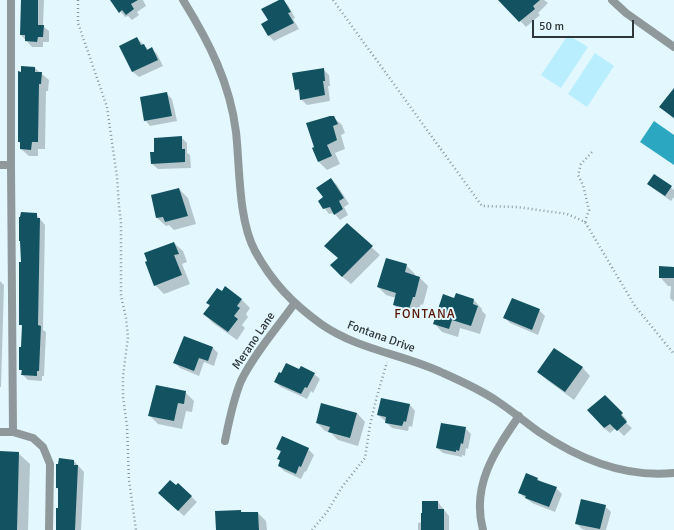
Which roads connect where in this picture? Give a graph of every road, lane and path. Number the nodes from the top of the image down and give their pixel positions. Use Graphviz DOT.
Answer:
graph roads {
  1 [pos="12,0"];
  2 [pos="78,0"];
  3 [pos="183,0"];
  4 [pos="333,0"];
  5 [pos="612,0"];
  6 [pos="674,47"];
  7 [pos="593,151"];
  8 [pos="0,165"];
  9 [pos="11,165"];
  10 [pos="585,222"];
  11 [pos="294,304"];
  12 [pos="390,354"];
  13 [pos="674,354"];
  14 [pos="519,416"];
  15 [pos="0,432"];
  16 [pos="13,432"];
  17 [pos="225,441"];
  18 [pos="674,473"];
  19 [pos="49,530"];
  20 [pos="136,530"];
  21 [pos="312,530"];
  22 [pos="483,530"];
  1 -- 9 [label="street"];
  2 -- 20 [label="path"];
  3 -- 11 [label="street, Fontana Drive"];
  4 -- 10 [label="path"];
  5 -- 6 [label="street"];
  7 -- 10 [label="path"];
  8 -- 9 [label="street"];
  9 -- 16 [label="street"];
  10 -- 13 [label="path"];
  11 -- 12 [label="street, Fontana Drive"];
  11 -- 17 [label="street, Merano Lane"];
  12 -- 14 [label="street, Fontana Drive"];
  12 -- 21 [label="path"];
  14 -- 18 [label="street, Fontana Drive"];
  14 -- 22 [label="street"];
  15 -- 16 [label="street"];
  16 -- 19 [label="street"];
}
